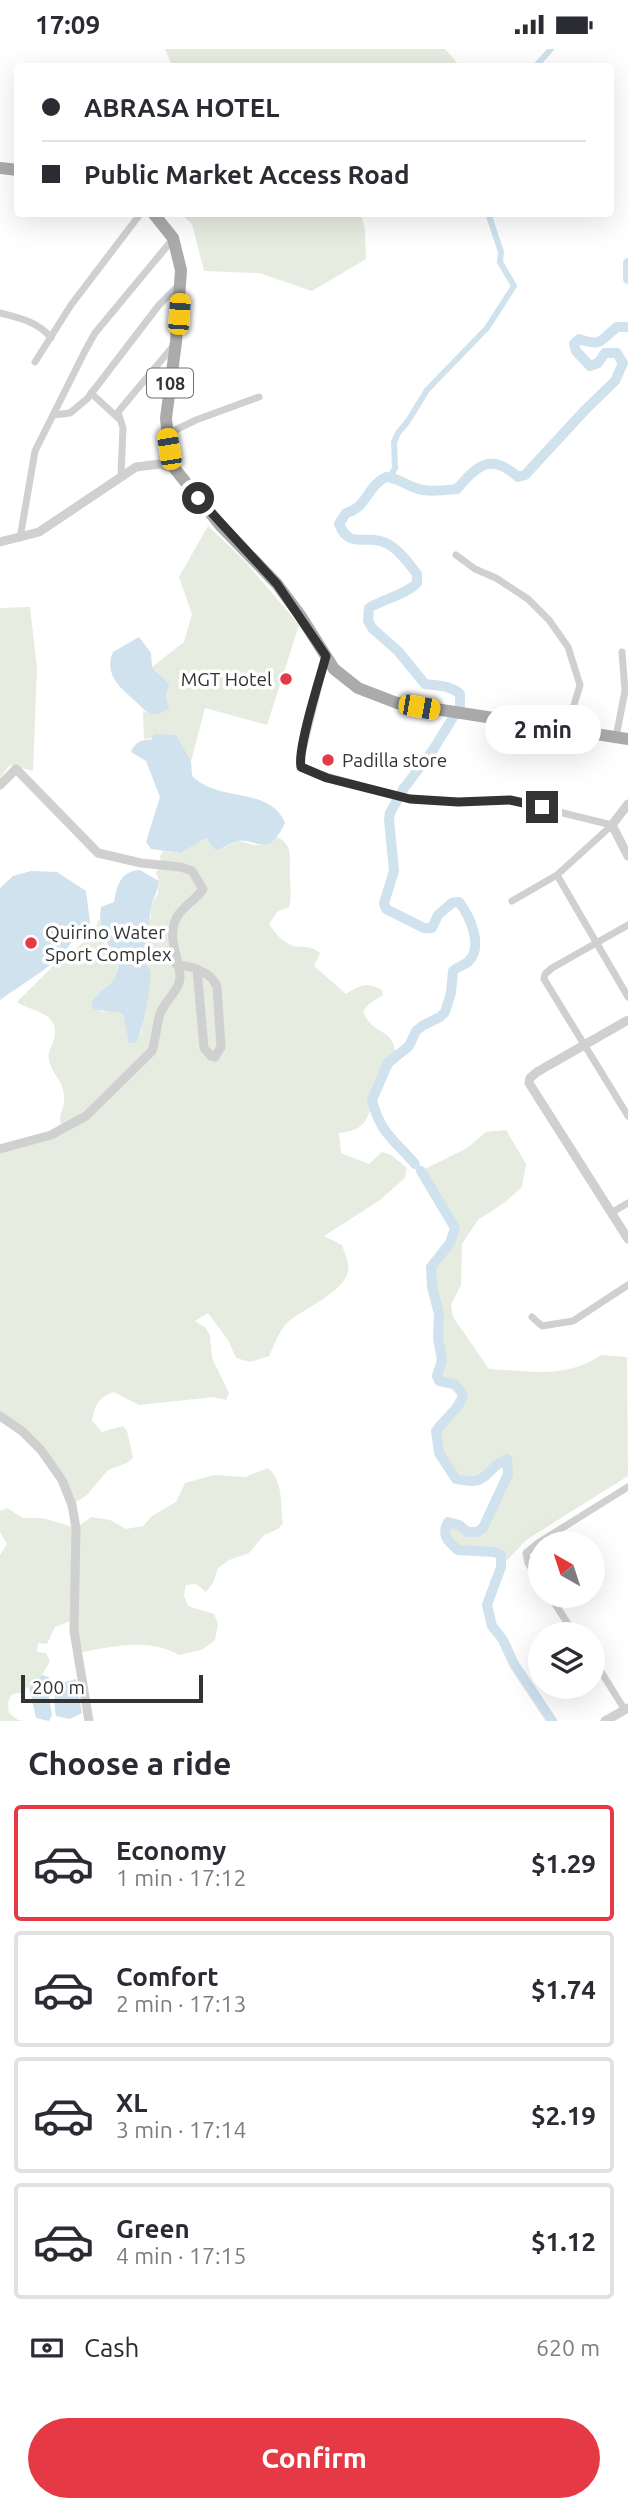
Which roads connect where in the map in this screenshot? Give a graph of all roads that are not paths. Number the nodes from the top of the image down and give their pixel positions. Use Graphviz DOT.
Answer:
graph roads {
  1 [pos="138,217"];
  2 [pos="156,217"];
  3 [pos="173,238"];
  4 [pos="180,284"];
  5 [pos="0,313"];
  6 [pos="51,338"];
  7 [pos="176,342"];
  8 [pos="36,362"];
  9 [pos="91,393"];
  10 [pos="259,397"];
  11 [pos="54,415"];
  12 [pos="119,418"];
  13 [pos="166,434"];
  14 [pos="175,469"];
  15 [pos="121,475"];
  16 [pos="20,538"];
  17 [pos="0,542"];
  18 [pos="456,555"];
  19 [pos="622,652"];
  20 [pos="326,656"];
  21 [pos="567,729"];
  22 [pos="622,738"];
  23 [pos="0,785"];
  24 [pos="628,804"];
  25 [pos="612,825"];
  26 [pos="628,856"];
  27 [pos="557,874"];
  28 [pos="512,901"];
  29 [pos="628,925"];
  30 [pos="596,944"];
  31 [pos="176,964"];
  32 [pos="197,969"];
  33 [pos="628,997"];
  34 [pos="628,1020"];
  35 [pos="584,1045"];
  36 [pos="627,1114"];
  37 [pos="0,1149"];
  38 [pos="628,1203"];
  39 [pos="611,1213"];
  40 [pos="628,1239"];
  41 [pos="628,1285"];
  42 [pos="532,1317"];
  43 [pos="0,1416"];
  44 [pos="628,1487"];
  45 [pos="557,1531"];
  46 [pos="605,1677"];
  47 [pos="626,1709"];
  48 [pos="89,1721"];
  49 [pos="606,1721"];
  1 -- 6 [label="street"];
  2 -- 3 [label="main road, 108"];
  3 -- 4 [label="main road, 108"];
  3 -- 11 [label="street"];
  4 -- 7 [label="main road, 108"];
  4 -- 9 [label="street"];
  5 -- 6 [label="street"];
  6 -- 8 [label="street"];
  7 -- 12 [label="street"];
  7 -- 13 [label="main road, 108"];
  9 -- 11 [label="street"];
  9 -- 12 [label="street"];
  10 -- 13 [label="street"];
  11 -- 16 [label="street"];
  12 -- 15 [label="street"];
  13 -- 14 [label="main road, 108"];
  14 -- 15 [label="street"];
  14 -- 20 [label="main road, 108"];
  15 -- 16 [label="street"];
  16 -- 17 [label="street"];
  18 -- 21 [label="street"];
  19 -- 22 [label="street"];
  20 -- 21 [label="main road, 108"];
  20 -- 25 [label="street"];
  21 -- 22 [label="main road, 108"];
  23 -- 31 [label="street"];
  24 -- 25 [label="street"];
  25 -- 26 [label="street"];
  25 -- 27 [label="street"];
  27 -- 28 [label="street"];
  27 -- 30 [label="street"];
  29 -- 30 [label="street"];
  30 -- 33 [label="street"];
  30 -- 35 [label="street"];
  31 -- 32 [label="street"];
  31 -- 37 [label="street"];
  32 -- 32 [label="street"];
  34 -- 35 [label="street"];
  35 -- 36 [label="street"];
  35 -- 39 [label="street"];
  38 -- 39 [label="street"];
  39 -- 40 [label="street"];
  41 -- 42 [label="street"];
  43 -- 48 [label="street"];
  44 -- 45 [label="street"];
  46 -- 47 [label="street"];
  47 -- 49 [label="street"];
}
